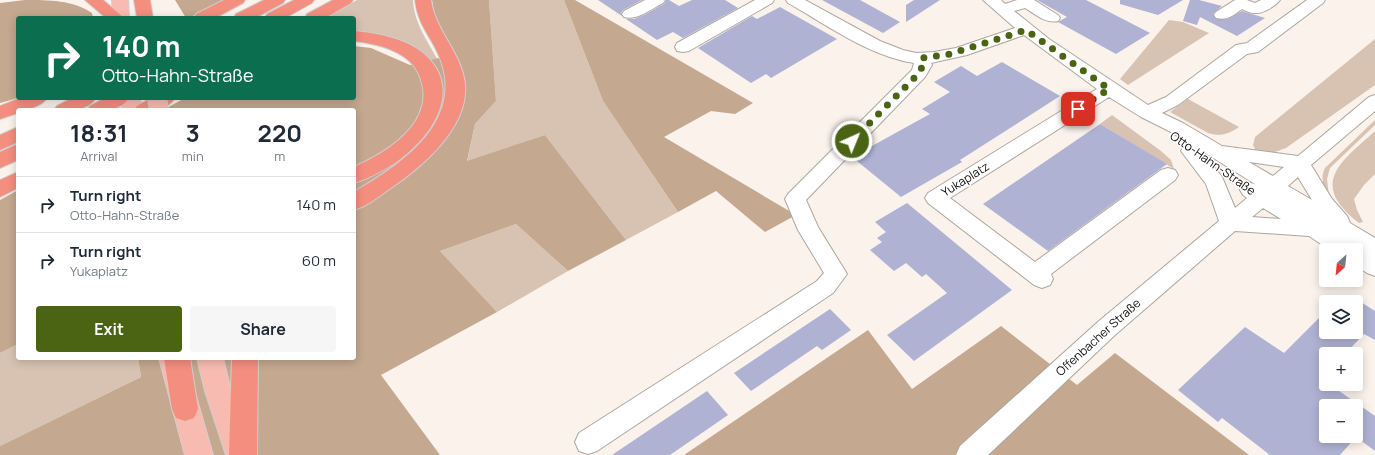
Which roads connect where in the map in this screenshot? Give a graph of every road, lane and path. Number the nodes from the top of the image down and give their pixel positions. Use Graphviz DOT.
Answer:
graph roads {
  1 [pos="93,0"];
  2 [pos="120,0"];
  3 [pos="142,0"];
  4 [pos="146,0"];
  5 [pos="237,0"];
  6 [pos="277,0"];
  7 [pos="306,0"];
  8 [pos="345,0"];
  9 [pos="423,0"];
  10 [pos="657,0"];
  11 [pos="766,0"];
  12 [pos="794,0"];
  13 [pos="1272,0"];
  14 [pos="1317,0"];
  15 [pos="996,4"];
  16 [pos="630,14"];
  17 [pos="1222,15"];
  18 [pos="113,16"];
  19 [pos="121,16"];
  20 [pos="146,16"];
  21 [pos="146,16"];
  22 [pos="206,16"];
  23 [pos="246,16"];
  24 [pos="276,16"];
  25 [pos="316,16"];
  26 [pos="1052,18"];
  27 [pos="1026,30"];
  28 [pos="356,36"];
  29 [pos="683,47"];
  30 [pos="922,58"];
  31 [pos="1109,89"];
  32 [pos="33,100"];
  33 [pos="39,100"];
  34 [pos="83,100"];
  35 [pos="116,100"];
  36 [pos="162,100"];
  37 [pos="1375,101"];
  38 [pos="22,108"];
  39 [pos="68,108"];
  40 [pos="101,108"];
  41 [pos="148,108"];
  42 [pos="16,111"];
  43 [pos="0,113"];
  44 [pos="1147,113"];
  45 [pos="0,120"];
  46 [pos="16,135"];
  47 [pos="0,143"];
  48 [pos="1214,150"];
  49 [pos="1191,151"];
  50 [pos="16,152"];
  51 [pos="0,161"];
  52 [pos="1300,163"];
  53 [pos="356,175"];
  54 [pos="1168,175"];
  55 [pos="16,180"];
  56 [pos="0,189"];
  57 [pos="1267,192"];
  58 [pos="356,201"];
  59 [pos="1230,223"];
  60 [pos="1312,230"];
  61 [pos="1347,241"];
  62 [pos="1375,248"];
  63 [pos="1363,260"];
  64 [pos="1375,267"];
  65 [pos="173,360"];
  66 [pos="177,360"];
  67 [pos="210,360"];
  68 [pos="245,360"];
  69 [pos="185,409"];
  70 [pos="588,442"];
  71 [pos="199,455"];
  72 [pos="242,455"];
  73 [pos="969,455"];
  1 -- 18 [label="highway"];
  2 -- 19 [label="main road"];
  3 -- 20 [label="highway"];
  4 -- 21 [label="main road"];
  5 -- 22 [label="highway"];
  6 -- 23 [label="highway"];
  7 -- 24 [label="highway"];
  8 -- 25 [label="highway"];
  9 -- 58 [label="highway"];
  10 -- 16 [label="street"];
  11 -- 29 [label="street"];
  12 -- 30 [label="street"];
  13 -- 17 [label="street"];
  14 -- 44 [label="street"];
  15 -- 26 [label="street"];
  15 -- 27 [label="street, Otto-Hahn-Straße"];
  27 -- 30 [label="street"];
  27 -- 31 [label="street, Otto-Hahn-Straße"];
  28 -- 53 [label="highway"];
  30 -- 70 [label="street"];
  31 -- 44 [label="street, Otto-Hahn-Straße"];
  31 -- 54 [label="street, Yukaplatz"];
  32 -- 43 [label="highway"];
  33 -- 38 [label="highway"];
  34 -- 39 [label="highway"];
  35 -- 40 [label="highway"];
  36 -- 41 [label="highway"];
  37 -- 52 [label="street, Offenbacher Straße"];
  42 -- 45 [label="highway"];
  44 -- 48 [label="street, Otto-Hahn-Straße"];
  44 -- 49 [label="street, Otto-Hahn-Straße"];
  46 -- 47 [label="highway"];
  48 -- 52 [label="street, Otto-Hahn-Straße"];
  48 -- 57 [label="street, Otto-Hahn-Straße"];
  49 -- 57 [label="street, Otto-Hahn-Straße"];
  49 -- 59 [label="street"];
  50 -- 51 [label="highway"];
  52 -- 57 [label="street, Offenbacher Straße"];
  52 -- 61 [label="street"];
  55 -- 56 [label="highway"];
  57 -- 59 [label="street, Offenbacher Straße"];
  57 -- 60 [label="street"];
  57 -- 61 [label="street"];
  59 -- 60 [label="street"];
  59 -- 73 [label="street, Offenbacher Straße"];
  60 -- 61 [label="street"];
  61 -- 62 [label="street"];
  63 -- 64 [label="street"];
  65 -- 69 [label="main road"];
  66 -- 69 [label="highway"];
  67 -- 72 [label="main road"];
  68 -- 72 [label="highway"];
  69 -- 71 [label="main road"];
}
